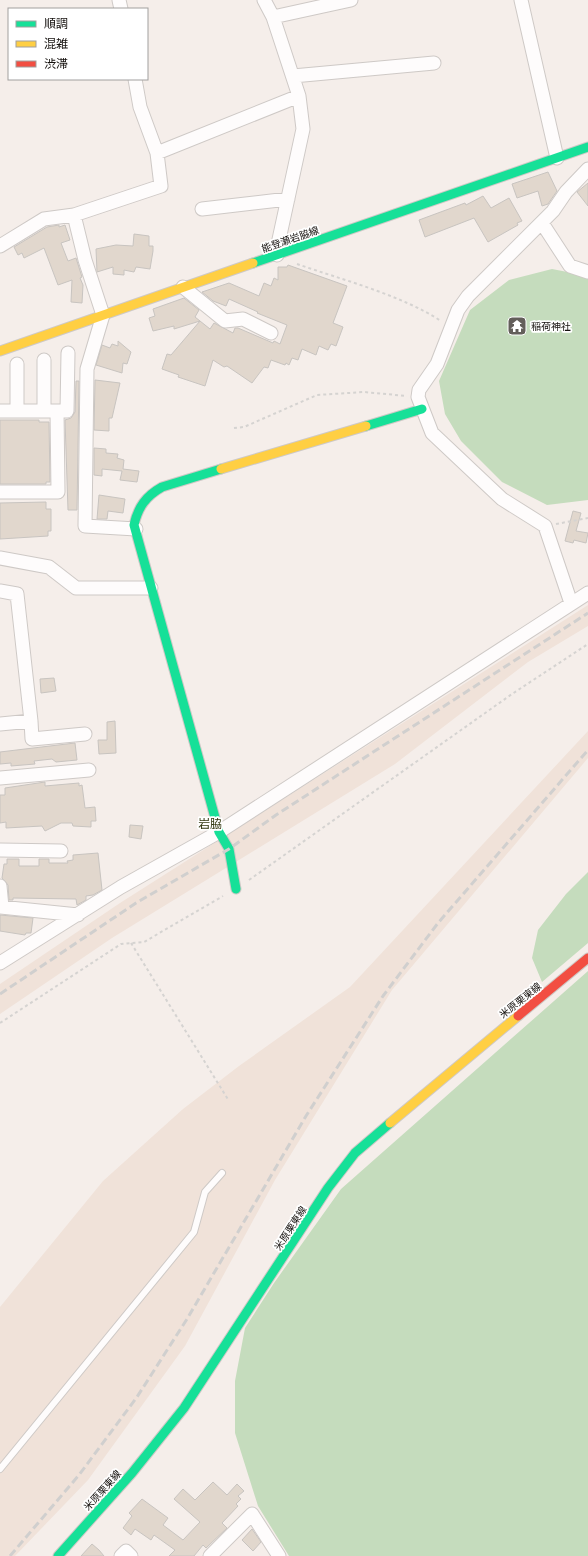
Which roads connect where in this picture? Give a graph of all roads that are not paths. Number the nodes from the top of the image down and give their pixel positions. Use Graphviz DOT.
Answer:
graph roads {
  1 [pos="264,0"];
  2 [pos="351,0"];
  3 [pos="521,0"];
  4 [pos="273,17"];
  5 [pos="434,63"];
  6 [pos="292,76"];
  7 [pos="135,80"];
  8 [pos="299,96"];
  9 [pos="588,148"];
  10 [pos="157,153"];
  11 [pos="557,158"];
  12 [pos="588,169"];
  13 [pos="288,199"];
  14 [pos="202,209"];
  15 [pos="74,215"];
  16 [pos="542,223"];
  17 [pos="0,246"];
  18 [pos="277,255"];
  19 [pos="588,272"];
  20 [pos="183,287"];
  21 [pos="103,315"];
  22 [pos="271,333"];
  23 [pos="0,351"];
  24 [pos="68,353"];
  25 [pos="44,360"];
  26 [pos="17,364"];
  27 [pos="420,403"];
  28 [pos="0,411"];
  29 [pos="18,411"];
  30 [pos="44,411"];
  31 [pos="57,411"];
  32 [pos="0,492"];
  33 [pos="136,529"];
  34 [pos="0,558"];
  35 [pos="151,588"];
  36 [pos="0,591"];
  37 [pos="588,593"];
  38 [pos="571,603"];
  39 [pos="31,721"];
  40 [pos="0,724"];
  41 [pos="85,734"];
  42 [pos="89,770"];
  43 [pos="0,778"];
  44 [pos="219,832"];
  45 [pos="0,850"];
  46 [pos="61,851"];
  47 [pos="0,886"];
  48 [pos="236,889"];
  49 [pos="1,907"];
  50 [pos="78,915"];
  51 [pos="588,958"];
  52 [pos="0,963"];
  53 [pos="222,1173"];
  54 [pos="0,1469"];
  55 [pos="58,1556"];
  56 [pos="121,1556"];
  57 [pos="131,1556"];
  58 [pos="210,1556"];
  59 [pos="279,1556"];
  1 -- 4 [label="street"];
  2 -- 4 [label="street"];
  3 -- 11 [label="street"];
  4 -- 6 [label="street"];
  5 -- 6 [label="street"];
  6 -- 8 [label="street"];
  7 -- 10 [label="street"];
  8 -- 10 [label="street"];
  8 -- 13 [label="street"];
  9 -- 11 [label="main road, 能登瀬岩脇線"];
  10 -- 15 [label="street"];
  11 -- 18 [label="main road, 能登瀬岩脇線"];
  12 -- 16 [label="street"];
  13 -- 14 [label="street"];
  13 -- 18 [label="street"];
  15 -- 17 [label="street"];
  15 -- 21 [label="street"];
  16 -- 19 [label="street"];
  16 -- 27 [label="street"];
  18 -- 20 [label="main road, 能登瀬岩脇線"];
  20 -- 21 [label="main road, 能登瀬岩脇線"];
  20 -- 22 [label="street"];
  21 -- 23 [label="main road, 能登瀬岩脇線"];
  21 -- 33 [label="street"];
  24 -- 31 [label="street"];
  25 -- 30 [label="street"];
  26 -- 29 [label="street"];
  27 -- 33 [label="main road"];
  27 -- 38 [label="street"];
  28 -- 29 [label="street"];
  29 -- 30 [label="street"];
  30 -- 31 [label="street"];
  31 -- 32 [label="street"];
  33 -- 35 [label="main road"];
  34 -- 35 [label="street"];
  35 -- 44 [label="main road"];
  36 -- 39 [label="street"];
  37 -- 38 [label="street"];
  38 -- 44 [label="street"];
  39 -- 40 [label="street"];
  39 -- 41 [label="street"];
  42 -- 43 [label="street"];
  44 -- 48 [label="main road"];
  44 -- 50 [label="street"];
  45 -- 46 [label="street"];
  47 -- 49 [label="street"];
  49 -- 50 [label="street"];
  50 -- 52 [label="street"];
  51 -- 55 [label="main road, 米原栗東線"];
  53 -- 54 [label="lane"];
  56 -- 57 [label="street"];
  58 -- 59 [label="street"];
}
